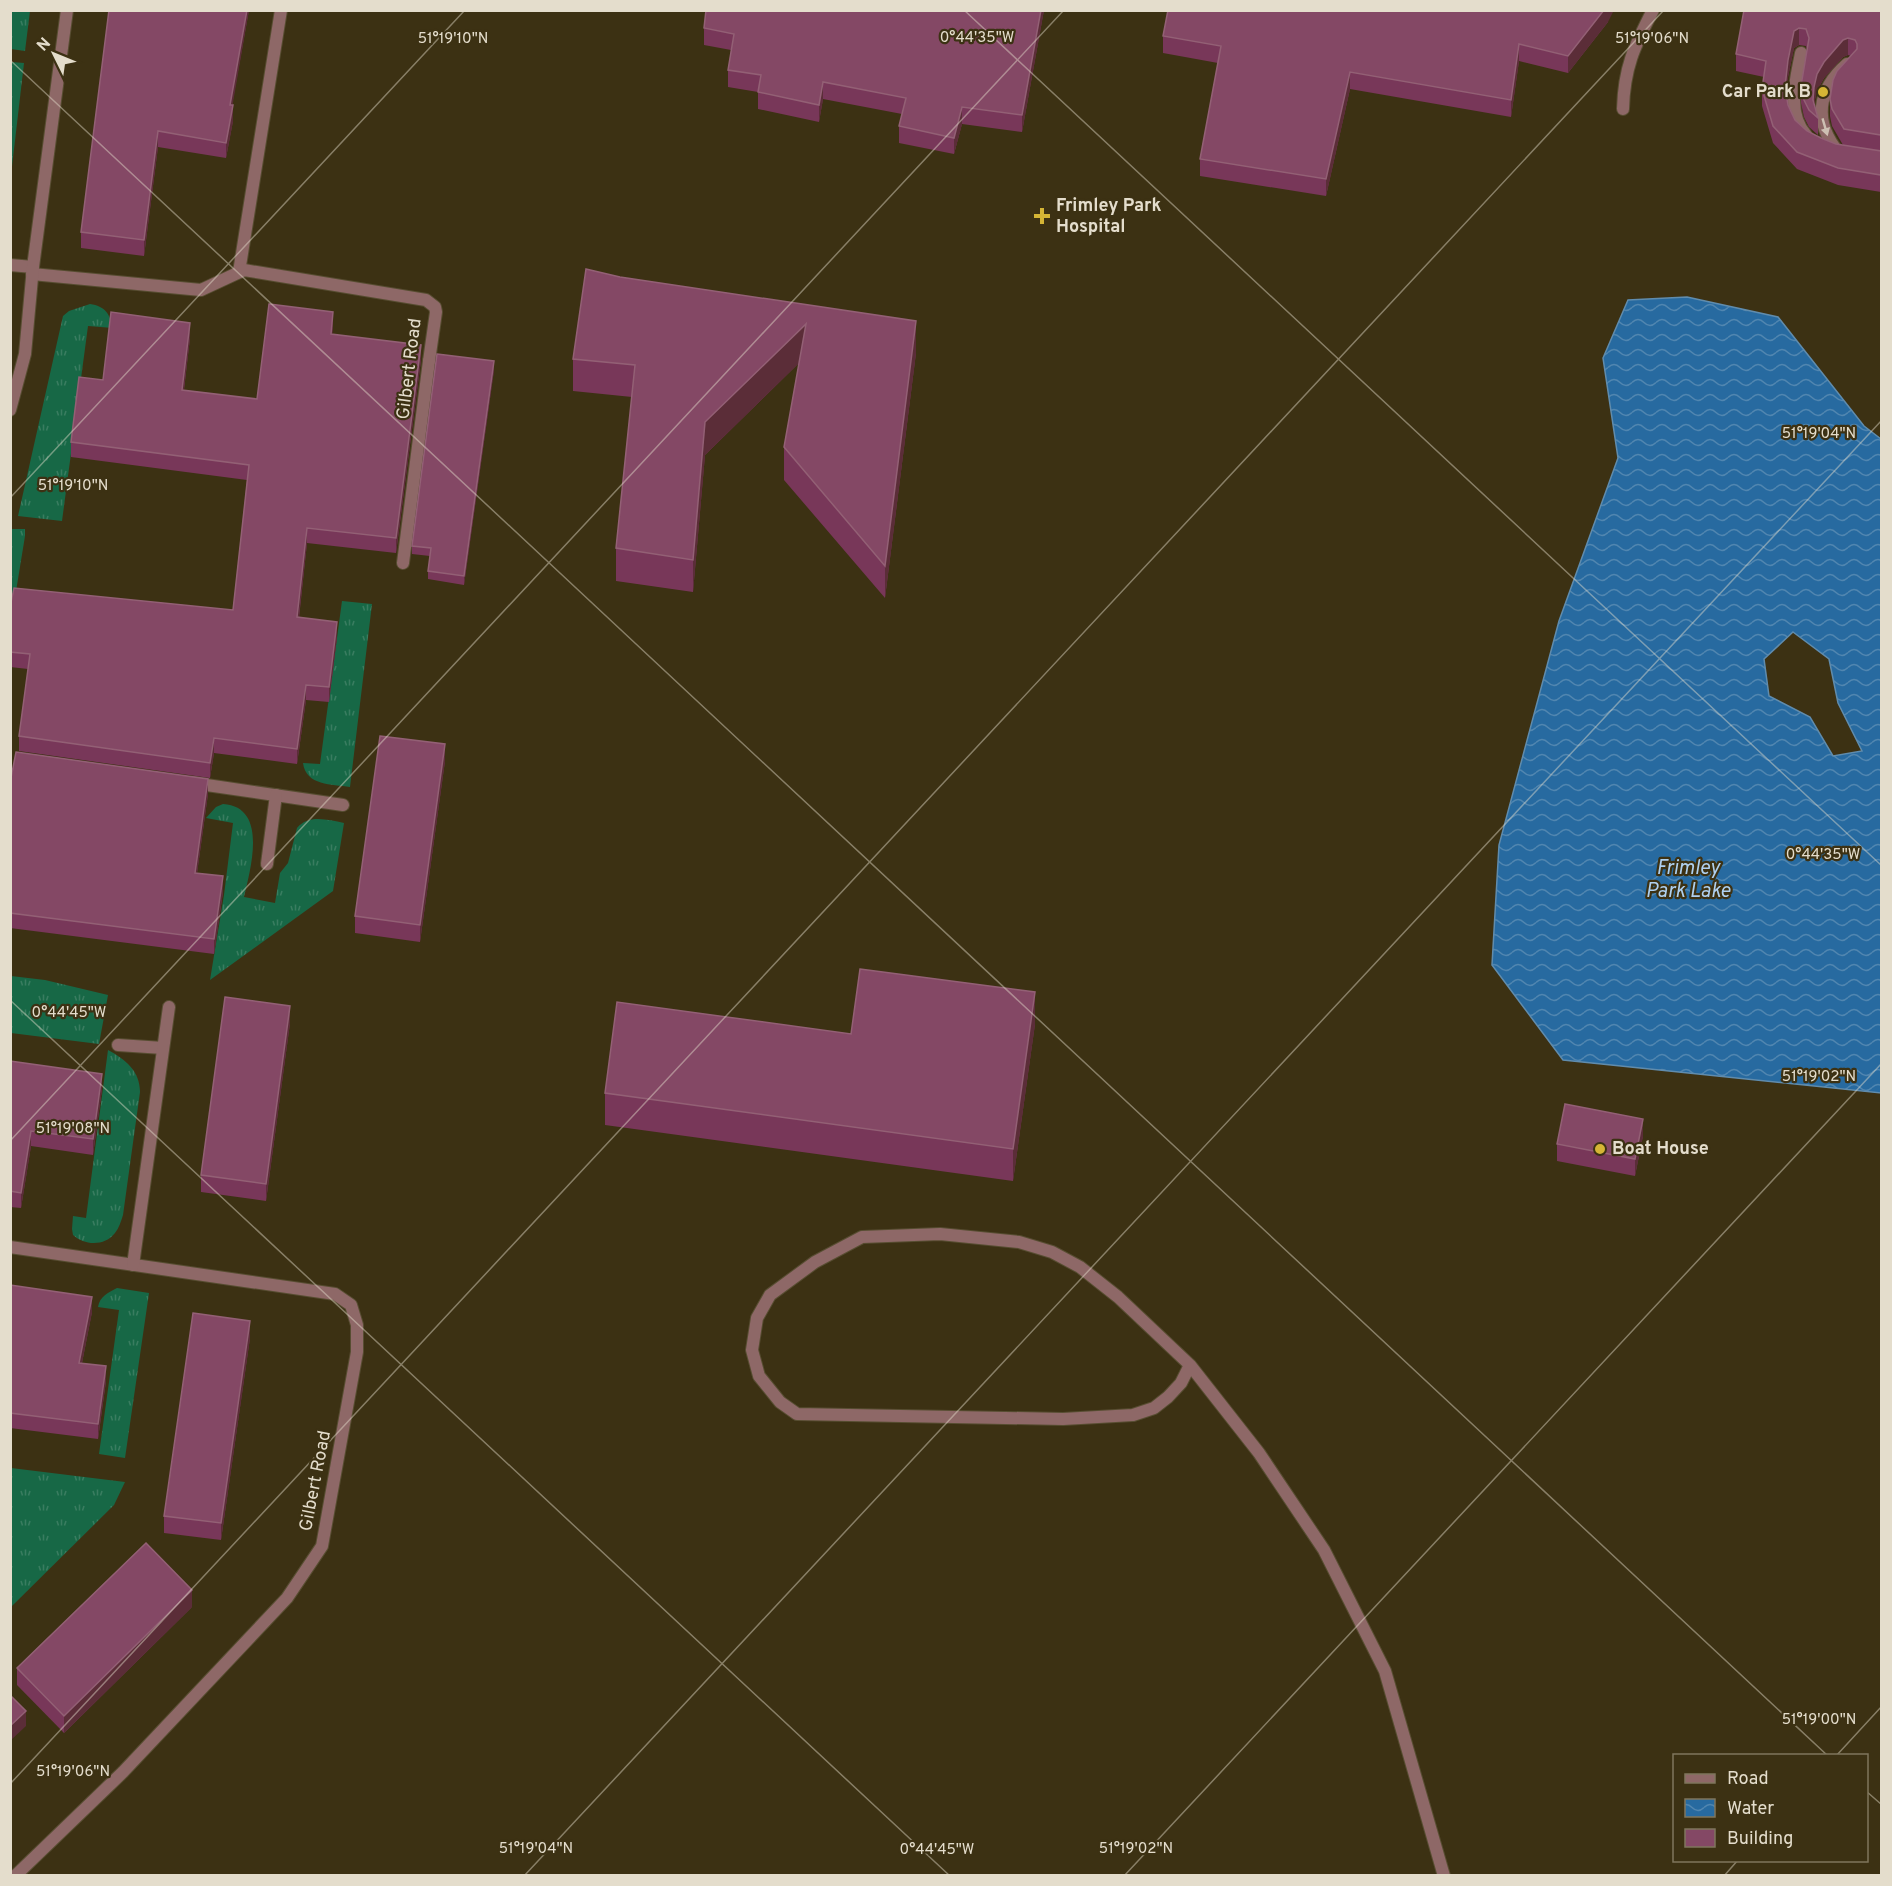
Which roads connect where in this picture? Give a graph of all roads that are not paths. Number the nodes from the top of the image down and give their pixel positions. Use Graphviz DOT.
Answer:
graph roads {
  1 [pos="67,10"];
  2 [pos="281,10"];
  3 [pos="1653,10"];
  4 [pos="1801,53"];
  5 [pos="1849,63"];
  6 [pos="1623,110"];
  7 [pos="10,265"];
  8 [pos="32,270"];
  9 [pos="239,272"];
  10 [pos="10,410"];
  11 [pos="403,563"];
  12 [pos="184,782"];
  13 [pos="276,795"];
  14 [pos="343,805"];
  15 [pos="267,864"];
  16 [pos="170,1007"];
  17 [pos="118,1045"];
  18 [pos="163,1048"];
  19 [pos="10,1247"];
  20 [pos="133,1265"];
  21 [pos="1190,1365"];
  22 [pos="15,1875"];
  23 [pos="1444,1875"];
  1 -- 8 [label="street"];
  2 -- 9 [label="street"];
  3 -- 6 [label="street"];
  5 -- 4 [label="street, one-way"];
  7 -- 8 [label="street, Gilbert Road"];
  8 -- 9 [label="street, Gilbert Road"];
  8 -- 10 [label="street"];
  9 -- 11 [label="street, Gilbert Road"];
  12 -- 13 [label="street"];
  13 -- 14 [label="street"];
  13 -- 15 [label="street"];
  16 -- 18 [label="street"];
  17 -- 18 [label="street"];
  18 -- 20 [label="street"];
  19 -- 20 [label="street, Gilbert Road"];
  20 -- 22 [label="street, Gilbert Road"];
  21 -- 21 [label="street"];
  21 -- 23 [label="street"];
}
